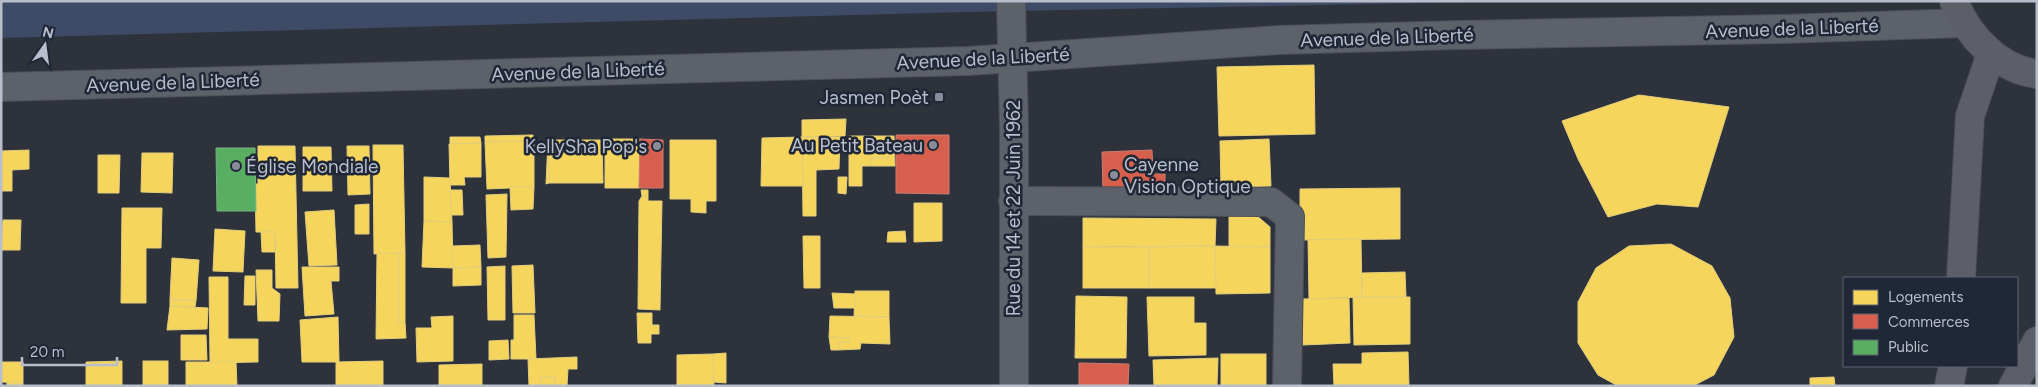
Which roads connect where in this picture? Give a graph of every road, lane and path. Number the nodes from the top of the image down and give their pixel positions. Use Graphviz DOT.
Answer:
graph roads {
  1 [pos="1011,1"];
  2 [pos="1958,9"];
  3 [pos="1992,54"];
  4 [pos="1013,58"];
  5 [pos="2037,74"];
  6 [pos="1,87"];
  7 [pos="1013,202"];
  8 [pos="1961,277"];
  9 [pos="2037,341"];
  10 [pos="1953,367"];
  11 [pos="1014,386"];
  12 [pos="1287,386"];
  13 [pos="1949,386"];
  14 [pos="2013,386"];
  1 -- 4 [label="street, Rue du 14 et 22 Juin 1962"];
  2 -- 3 [label="main road"];
  2 -- 4 [label="street, Avenue de la Liberté"];
  3 -- 5 [label="main road"];
  3 -- 8 [label="main road"];
  4 -- 6 [label="street, Avenue de la Liberté"];
  4 -- 7 [label="street, Rue du 14 et 22 Juin 1962"];
  7 -- 11 [label="street, Rue du 14 et 22 Juin 1962"];
  7 -- 12 [label="street"];
  9 -- 14 [label="main road"];
  10 -- 13 [label="main road"];
}
